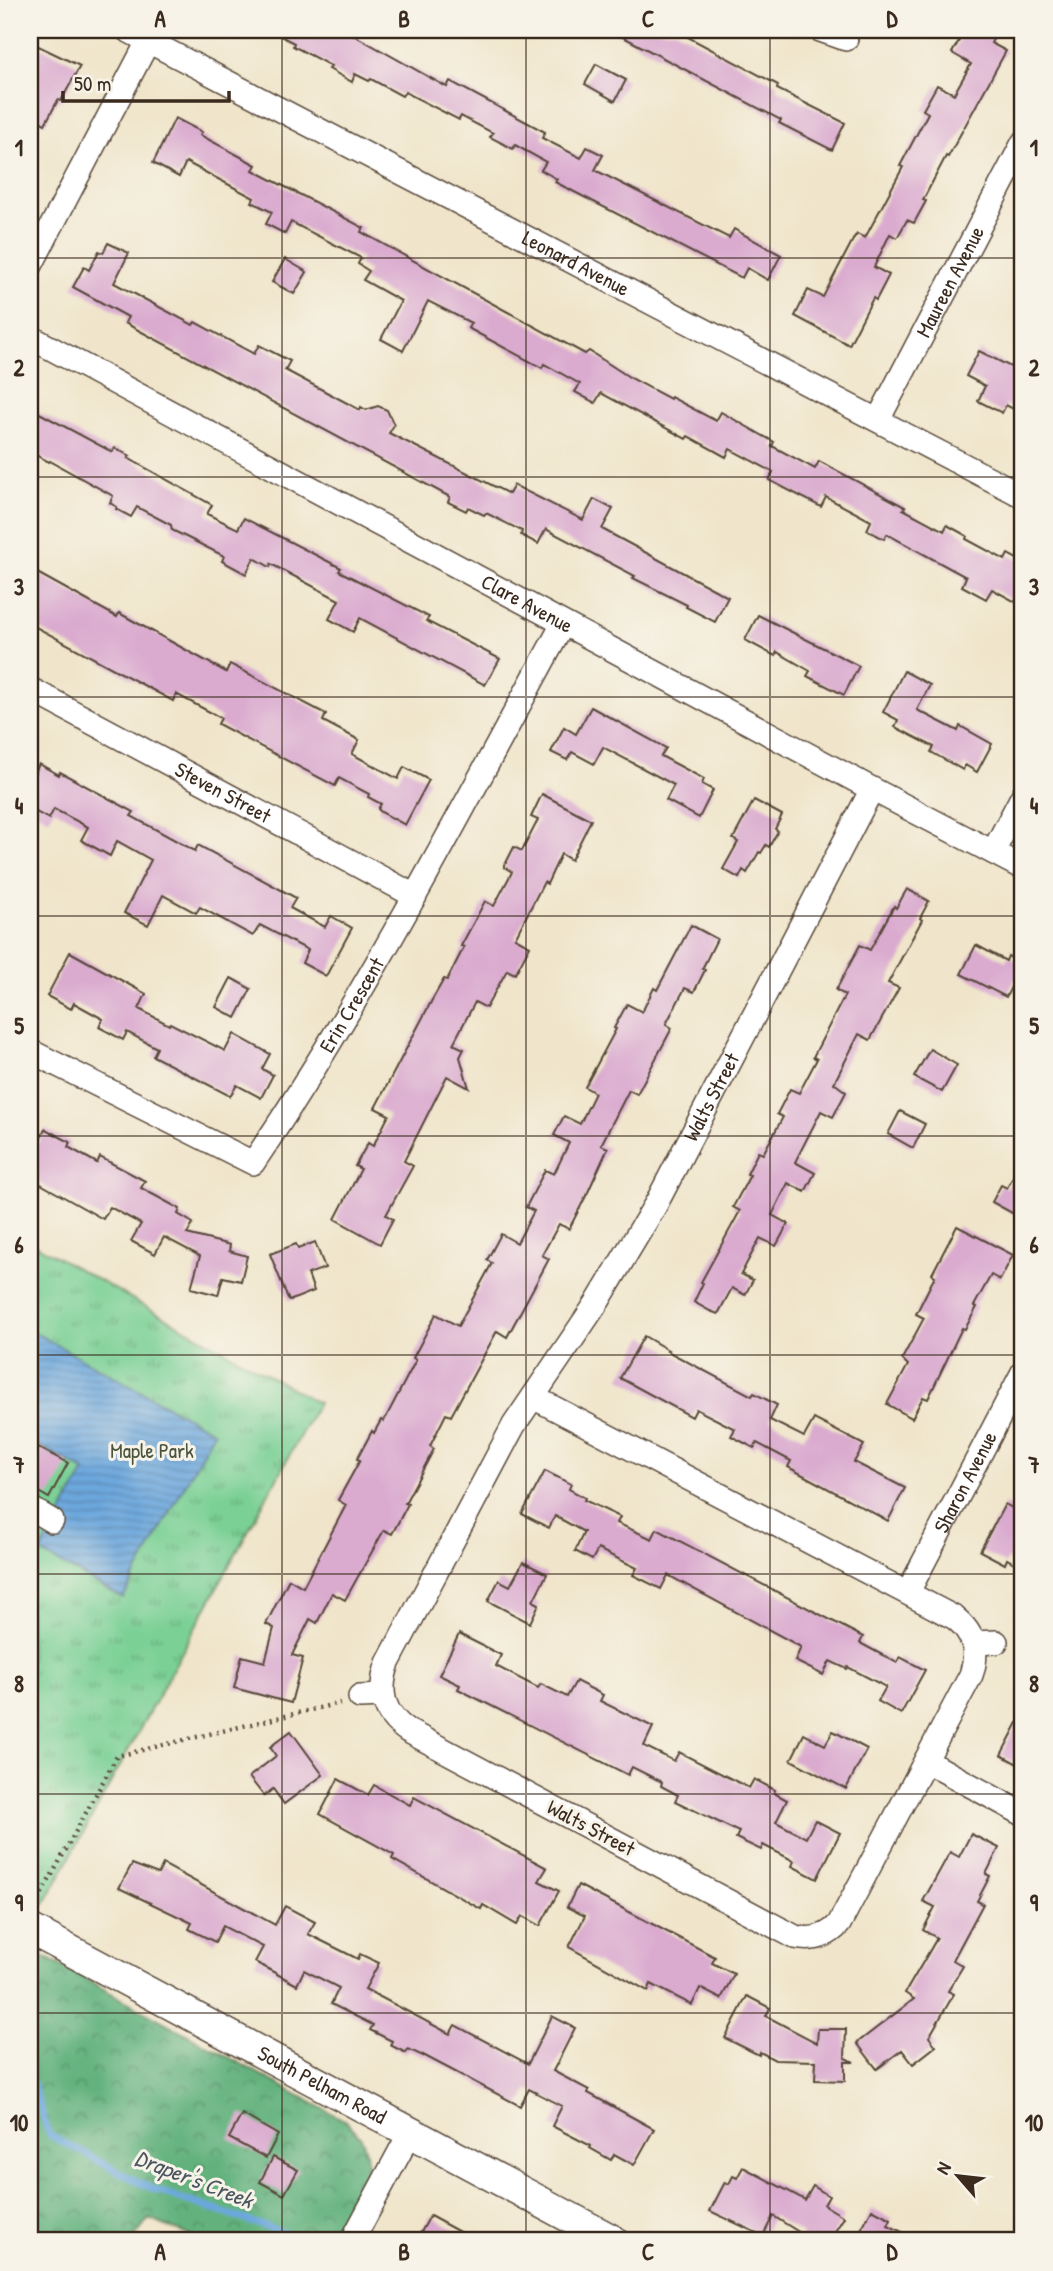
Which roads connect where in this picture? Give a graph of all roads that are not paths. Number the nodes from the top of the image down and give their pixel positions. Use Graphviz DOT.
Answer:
graph roads {
  1 [pos="127,30"];
  2 [pos="820,30"];
  3 [pos="151,36"];
  4 [pos="846,40"];
  5 [pos="1023,143"];
  6 [pos="30,267"];
  7 [pos="30,337"];
  8 [pos="878,420"];
  9 [pos="1023,496"];
  10 [pos="563,624"];
  11 [pos="30,689"];
  12 [pos="872,789"];
  13 [pos="1023,795"];
  14 [pos="993,852"];
  15 [pos="1023,868"];
  16 [pos="415,896"];
  17 [pos="30,1051"];
  18 [pos="1023,1372"];
  19 [pos="533,1397"];
  20 [pos="30,1508"];
  21 [pos="52,1521"];
  22 [pos="908,1592"];
  23 [pos="926,1761"];
  24 [pos="1023,1814"];
  25 [pos="30,1929"];
  26 [pos="410,2133"];
  27 [pos="352,2241"];
  28 [pos="614,2241"];
  1 -- 3 [label="street, Leonard Avenue"];
  2 -- 4 [label="street"];
  3 -- 6 [label="street"];
  3 -- 8 [label="street, Leonard Avenue"];
  5 -- 8 [label="street, Maureen Avenue"];
  7 -- 10 [label="street, Clare Avenue"];
  8 -- 9 [label="street, Leonard Avenue"];
  10 -- 12 [label="street, Clare Avenue"];
  10 -- 16 [label="street, Erin Crescent"];
  11 -- 16 [label="street, Steven Street"];
  12 -- 14 [label="street, Clare Avenue"];
  12 -- 19 [label="street, Walts Street"];
  13 -- 14 [label="street"];
  14 -- 15 [label="street, Clare Avenue"];
  16 -- 17 [label="street, Erin Crescent"];
  18 -- 22 [label="street, Sharon Avenue"];
  19 -- 22 [label="street, Walts Street"];
  19 -- 23 [label="street, Walts Street"];
  20 -- 21 [label="street"];
  22 -- 23 [label="street, Walts Street"];
  23 -- 24 [label="street"];
  25 -- 26 [label="main road, South Pelham Road"];
  26 -- 27 [label="street"];
  26 -- 28 [label="main road, South Pelham Road"];
}
